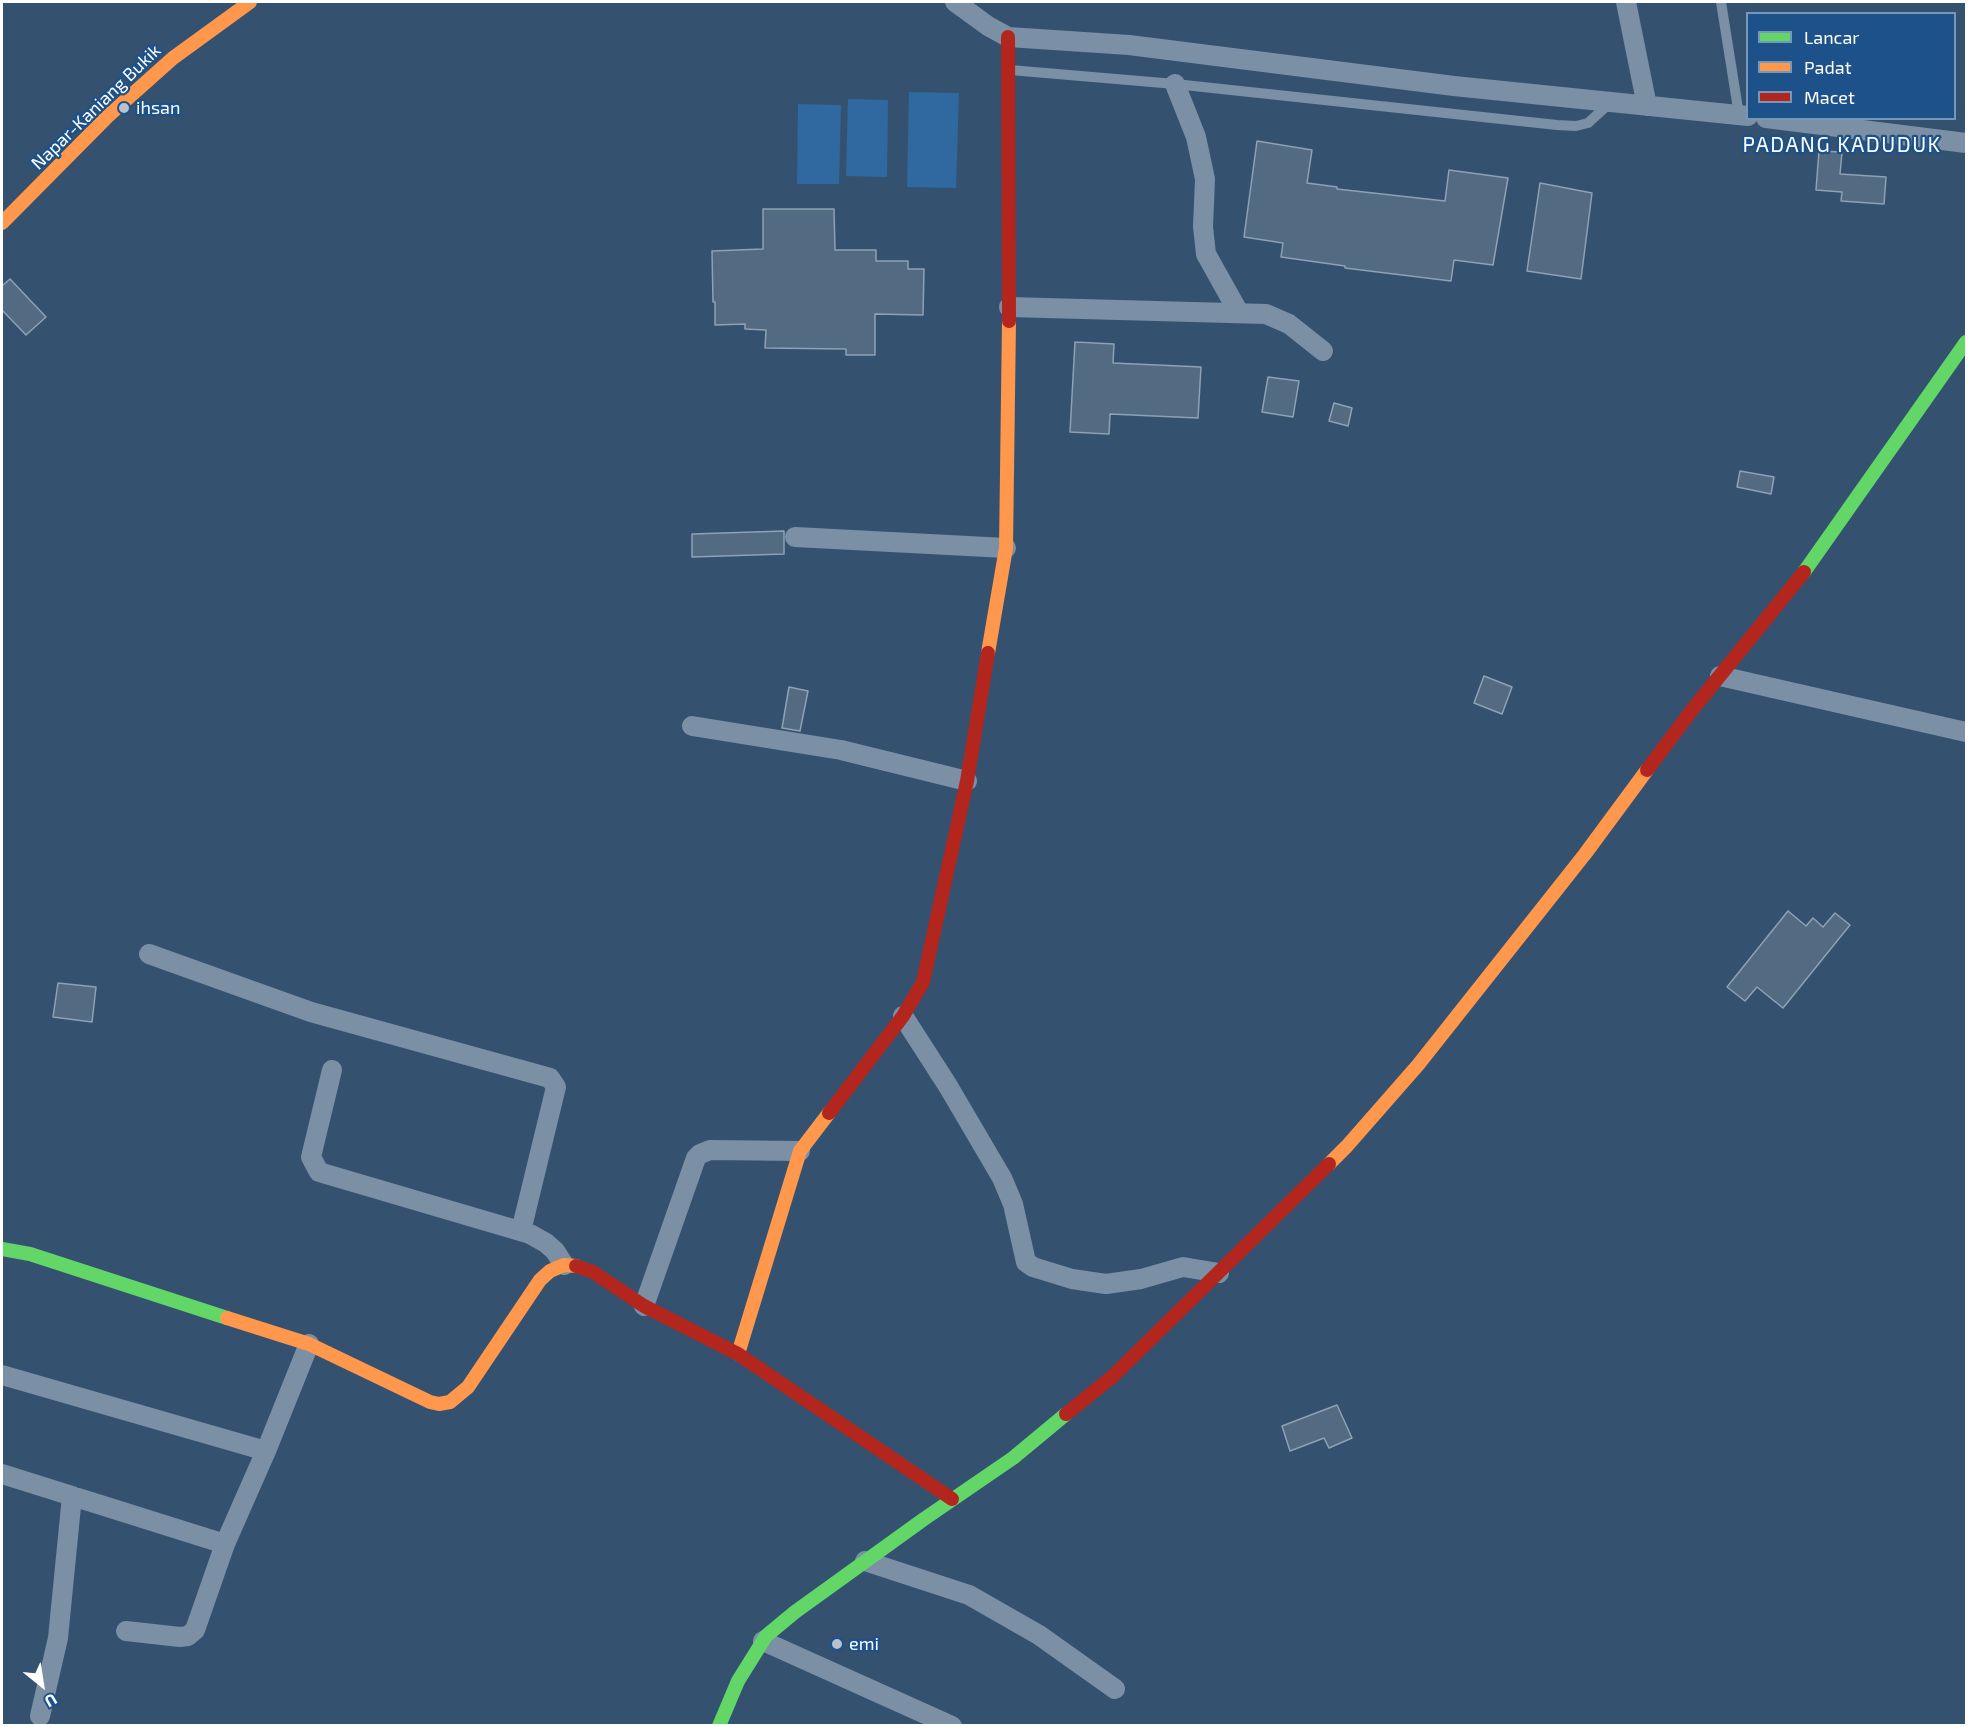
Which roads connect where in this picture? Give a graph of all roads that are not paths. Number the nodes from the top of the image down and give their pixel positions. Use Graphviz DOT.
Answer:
graph roads {
  1 [pos="955,2"];
  2 [pos="1626,2"];
  3 [pos="1721,2"];
  4 [pos="237,5"];
  5 [pos="1008,37"];
  6 [pos="1010,70"];
  7 [pos="1175,84"];
  8 [pos="1611,102"];
  9 [pos="1647,106"];
  10 [pos="1743,116"];
  11 [pos="1783,120"];
  12 [pos="1966,143"];
  13 [pos="2,223"];
  14 [pos="1009,307"];
  15 [pos="1239,313"];
  16 [pos="1966,342"];
  17 [pos="1323,351"];
  18 [pos="795,537"];
  19 [pos="1006,548"];
  20 [pos="1720,676"];
  21 [pos="692,726"];
  22 [pos="1966,732"];
  23 [pos="967,781"];
  24 [pos="149,954"];
  25 [pos="903,1016"];
  26 [pos="332,1070"];
  27 [pos="800,1151"];
  28 [pos="521,1231"];
  29 [pos="2,1249"];
  30 [pos="564,1265"];
  31 [pos="1219,1273"];
  32 [pos="644,1306"];
  33 [pos="309,1344"];
  34 [pos="738,1354"];
  35 [pos="2,1375"];
  36 [pos="266,1451"];
  37 [pos="2,1474"];
  38 [pos="72,1496"];
  39 [pos="952,1499"];
  40 [pos="225,1544"];
  41 [pos="865,1561"];
  42 [pos="126,1631"];
  43 [pos="763,1641"];
  44 [pos="1115,1689"];
  45 [pos="40,1716"];
  46 [pos="718,1725"];
  47 [pos="952,1725"];
  1 -- 5 [label="street"];
  2 -- 9 [label="street"];
  3 -- 10 [label="lane"];
  4 -- 13 [label="street, Napar-Kaniang Bukik"];
  5 -- 6 [label="street"];
  5 -- 8 [label="street"];
  6 -- 7 [label="lane"];
  6 -- 14 [label="street"];
  7 -- 8 [label="lane"];
  7 -- 15 [label="street"];
  8 -- 9 [label="street"];
  9 -- 10 [label="street"];
  11 -- 12 [label="street"];
  14 -- 15 [label="street"];
  14 -- 19 [label="street"];
  15 -- 17 [label="street"];
  16 -- 20 [label="street"];
  18 -- 19 [label="street"];
  19 -- 23 [label="street"];
  20 -- 22 [label="street"];
  20 -- 31 [label="street"];
  21 -- 23 [label="street"];
  23 -- 25 [label="street"];
  24 -- 28 [label="street"];
  25 -- 27 [label="street"];
  25 -- 31 [label="street"];
  26 -- 28 [label="street"];
  27 -- 32 [label="street"];
  27 -- 34 [label="street"];
  28 -- 30 [label="street"];
  29 -- 33 [label="street"];
  30 -- 32 [label="street"];
  30 -- 33 [label="street"];
  31 -- 39 [label="street"];
  32 -- 34 [label="street"];
  33 -- 36 [label="street"];
  34 -- 39 [label="street"];
  35 -- 36 [label="street"];
  36 -- 40 [label="street"];
  37 -- 38 [label="street"];
  38 -- 40 [label="street"];
  38 -- 45 [label="street"];
  39 -- 41 [label="street"];
  40 -- 42 [label="street"];
  41 -- 43 [label="street"];
  41 -- 44 [label="street"];
  43 -- 46 [label="street"];
  43 -- 47 [label="street"];
}
